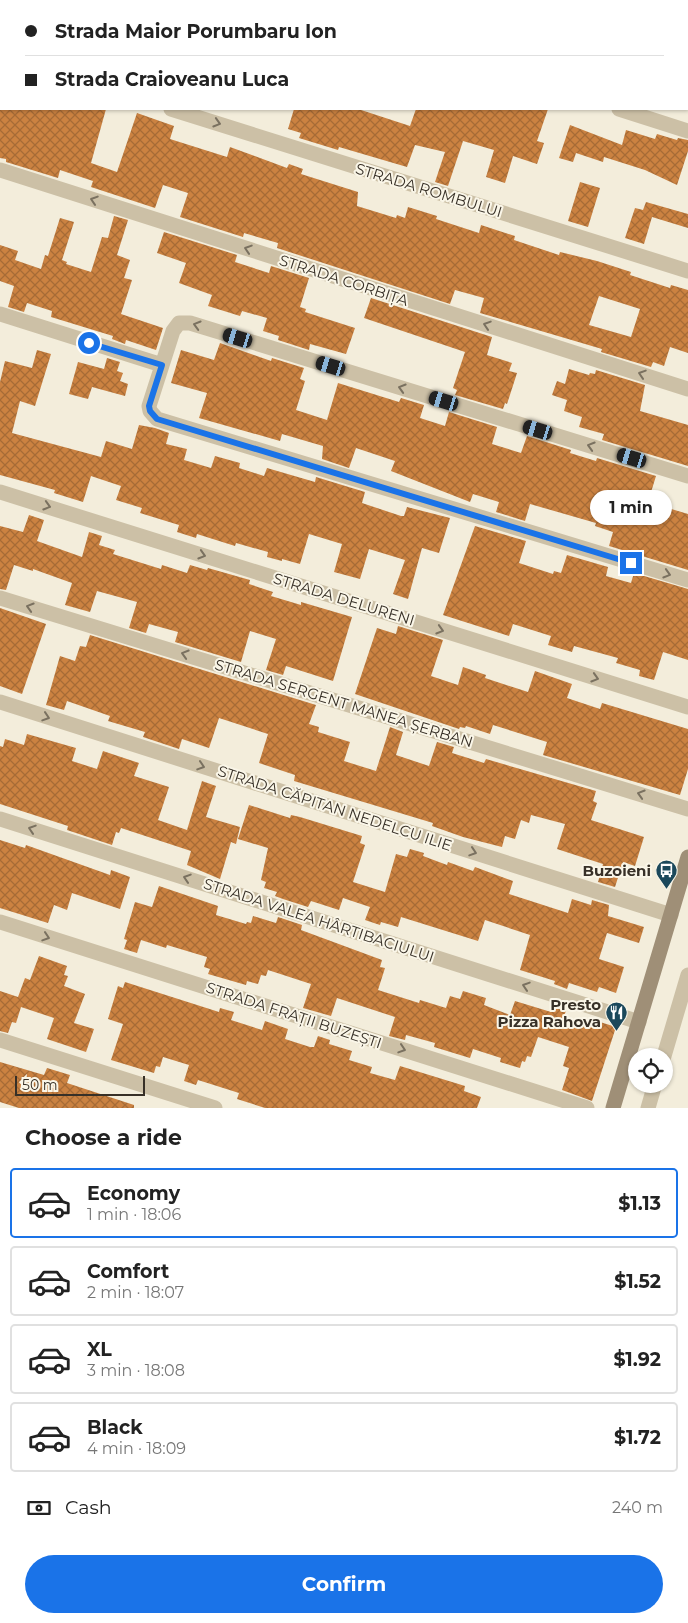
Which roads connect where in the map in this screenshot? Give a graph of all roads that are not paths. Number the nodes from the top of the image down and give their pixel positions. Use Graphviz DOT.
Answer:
graph roads {
  1 [pos="174,110"];
  2 [pos="622,110"];
  3 [pos="688,131"];
  4 [pos="0,170"];
  5 [pos="688,271"];
  6 [pos="0,314"];
  7 [pos="162,365"];
  8 [pos="688,389"];
  9 [pos="688,476"];
  10 [pos="0,492"];
  11 [pos="688,580"];
  12 [pos="0,598"];
  13 [pos="0,702"];
  14 [pos="688,707"];
  15 [pos="688,809"];
  16 [pos="0,819"];
  17 [pos="688,857"];
  18 [pos="670,915"];
  19 [pos="0,922"];
  20 [pos="688,975"];
  21 [pos="639,1022"];
  22 [pos="0,1040"];
  23 [pos="666,1048"];
  24 [pos="652,1093"];
  25 [pos="215,1108"];
  26 [pos="587,1108"];
  27 [pos="613,1108"];
  28 [pos="648,1108"];
  1 -- 5 [label="street, STRADA ROMBULUI, one-way"];
  2 -- 3 [label="street"];
  8 -- 4 [label="street, STRADA CORBIȚA, one-way"];
  6 -- 7 [label="street"];
  9 -- 7 [label="street, one-way"];
  7 -- 11 [label="street, one-way"];
  10 -- 14 [label="street, STRADA DELURENI, one-way"];
  15 -- 12 [label="street, STRADA SERGENT MANEA ȘERBAN, one-way"];
  13 -- 18 [label="street, STRADA CĂPITAN NEDELCU ILIE, one-way"];
  21 -- 16 [label="street, STRADA VALEA HÂRTIBACIULUI, one-way"];
  17 -- 18 [label="street"];
  18 -- 21 [label="street"];
  19 -- 26 [label="street, STRADA FRAȚII BUZEȘTI, one-way"];
  20 -- 23 [label="street"];
  21 -- 27 [label="street"];
  22 -- 25 [label="street"];
  24 -- 28 [label="street"];
}
